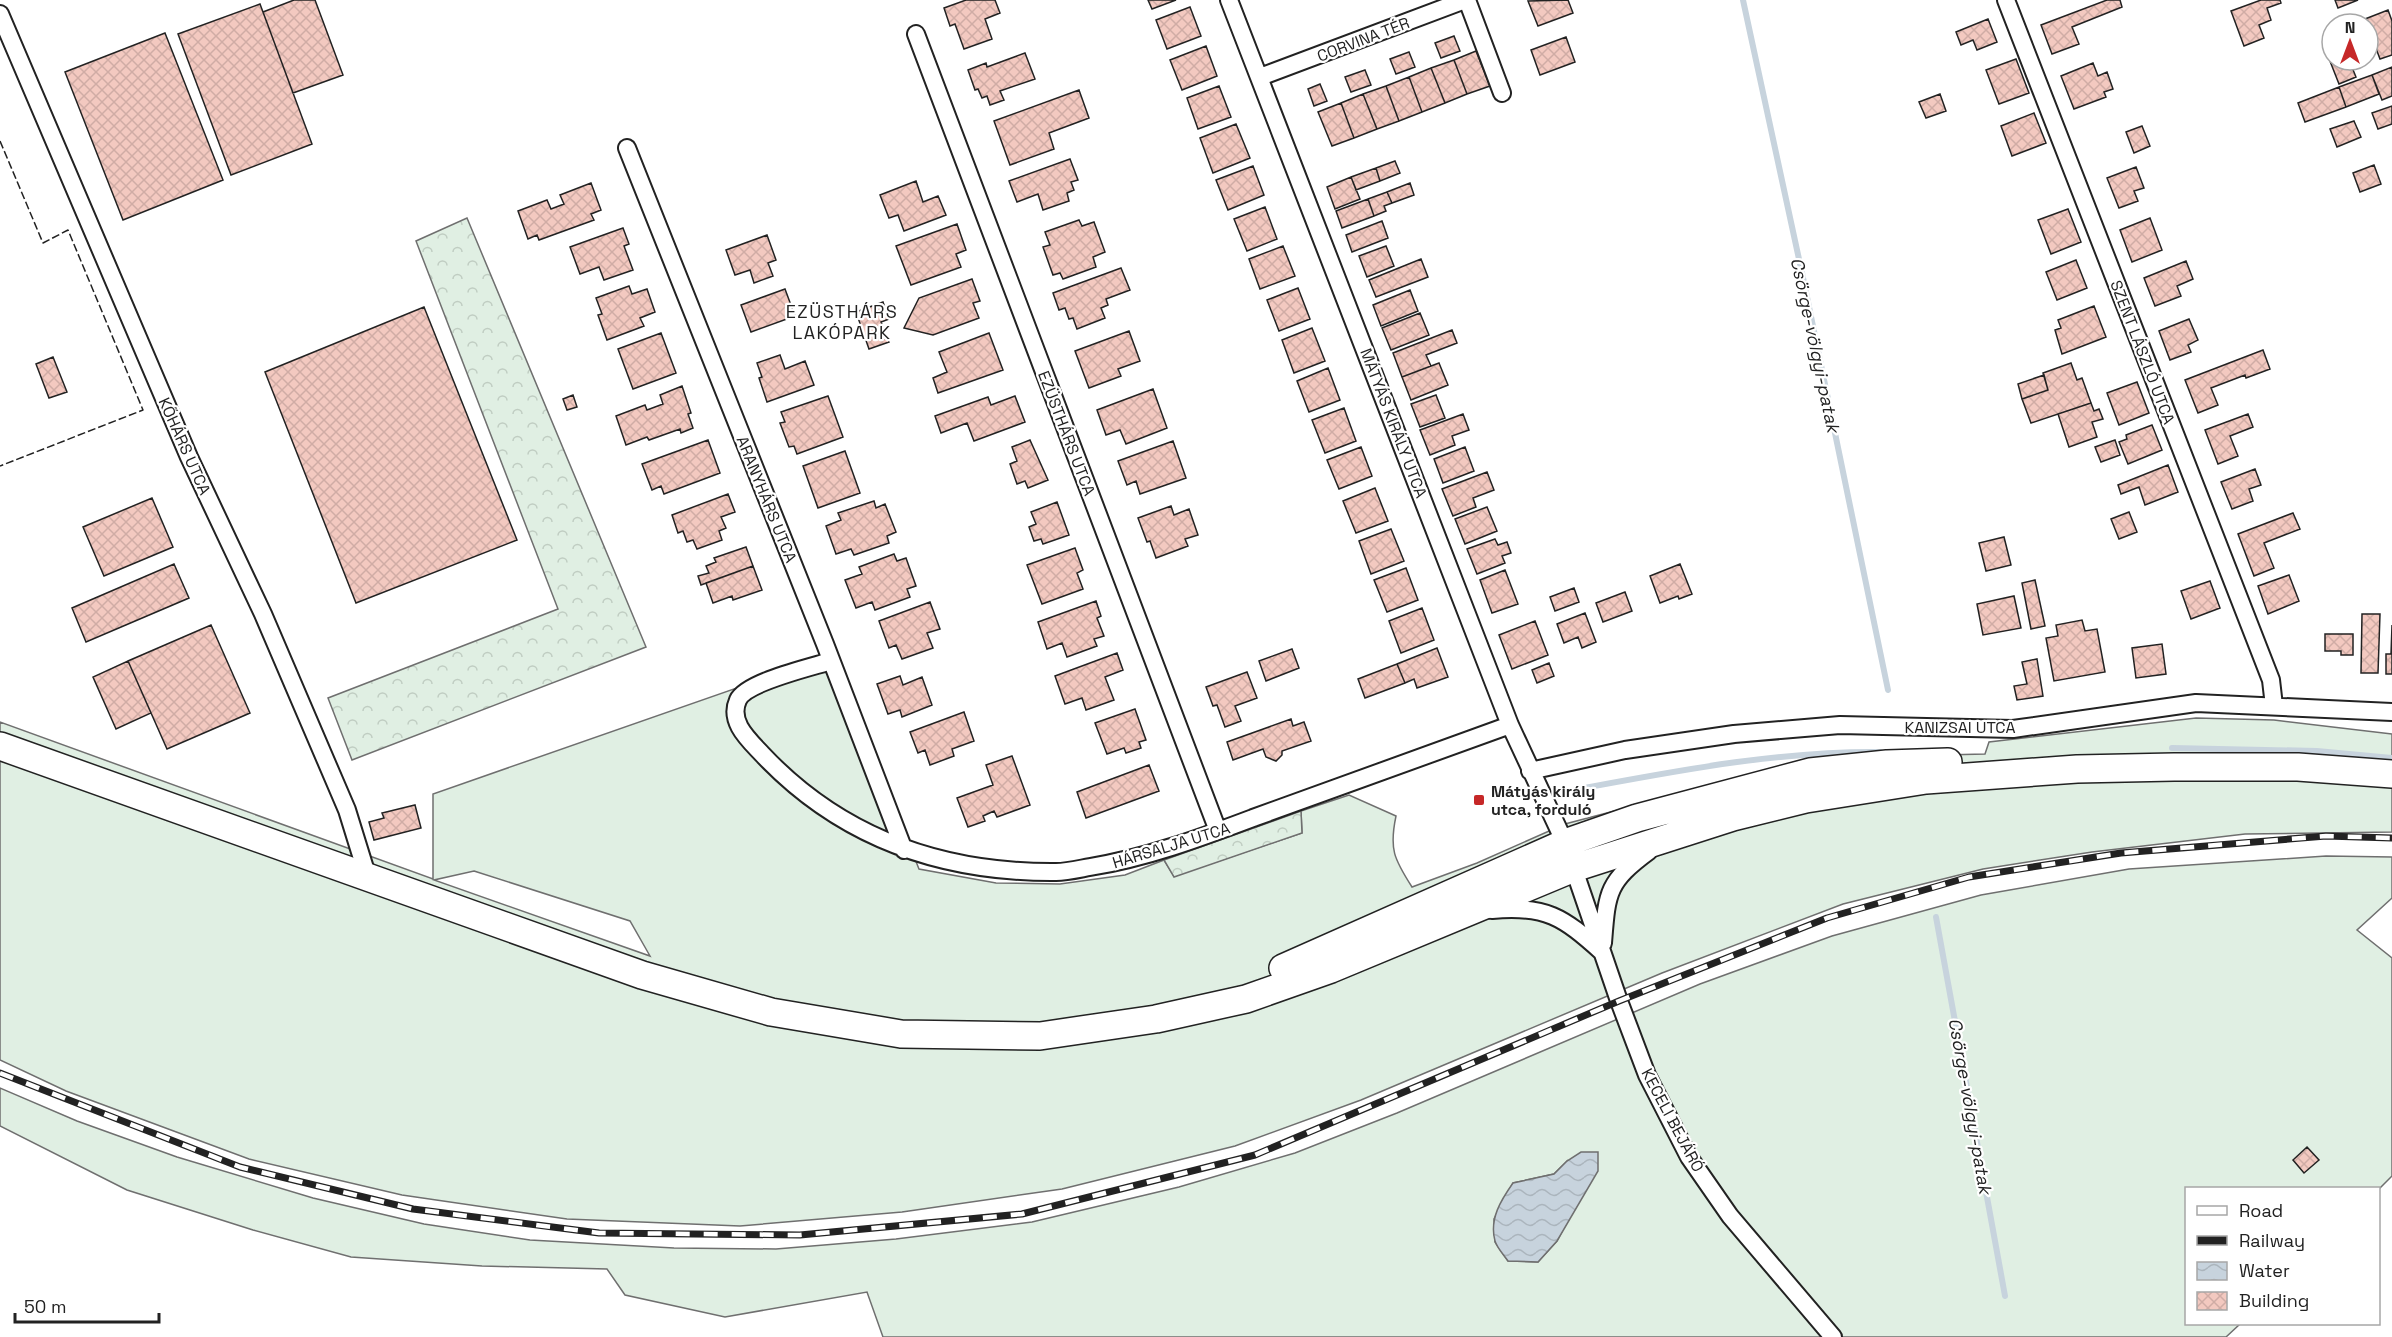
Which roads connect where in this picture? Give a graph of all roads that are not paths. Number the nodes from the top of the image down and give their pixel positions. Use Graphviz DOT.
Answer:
graph roads {
  1 [pos="1466,0"];
  2 [pos="2006,0"];
  3 [pos="1232,1"];
  4 [pos="0,14"];
  5 [pos="916,34"];
  6 [pos="1260,77"];
  7 [pos="1502,93"];
  8 [pos="627,148"];
  9 [pos="831,661"];
  10 [pos="2274,706"];
  11 [pos="2392,712"];
  12 [pos="1510,724"];
  13 [pos="0,746"];
  14 [pos="2174,767"];
  15 [pos="1530,771"];
  16 [pos="2392,774"];
  17 [pos="1218,831"];
  18 [pos="1666,838"];
  19 [pos="1565,843"];
  20 [pos="904,850"];
  21 [pos="1574,868"];
  22 [pos="368,878"];
  23 [pos="1469,913"];
  24 [pos="1603,952"];
  25 [pos="1156,1019"];
  26 [pos="1833,1337"];
  1 -- 6 [label="street, CORVINA TÉR"];
  1 -- 7 [label="street"];
  2 -- 10 [label="street, SZENT LÁSZLÓ UTCA"];
  3 -- 6 [label="street, MÁTYÁS KIRÁLY UTCA"];
  4 -- 22 [label="street, KŐHÁRS UTCA"];
  5 -- 17 [label="street, EZÜSTHÁRS UTCA"];
  6 -- 12 [label="street, MÁTYÁS KIRÁLY UTCA"];
  8 -- 9 [label="street, ARANYHÁRS UTCA"];
  9 -- 20 [label="street, ARANYHÁRS UTCA"];
  9 -- 20 [label="street, HÁRSALJA UTCA"];
  10 -- 11 [label="street, KANIZSAI UTCA"];
  10 -- 15 [label="street, KANIZSAI UTCA"];
  12 -- 15 [label="street, MÁTYÁS KIRÁLY UTCA"];
  12 -- 17 [label="street, HÁRSALJA UTCA"];
  13 -- 22 [label="main road"];
  14 -- 16 [label="main road"];
  14 -- 18 [label="main road"];
  14 -- 19 [label="main road"];
  15 -- 19 [label="street, MÁTYÁS KIRÁLY UTCA"];
  17 -- 20 [label="street, HÁRSALJA UTCA"];
  18 -- 21 [label="main road"];
  18 -- 24 [label="street"];
  19 -- 21 [label="street, MÁTYÁS KIRÁLY UTCA"];
  19 -- 25 [label="main road"];
  21 -- 23 [label="main road"];
  21 -- 24 [label="street, KECELI BEJÁRÓ"];
  22 -- 25 [label="main road"];
  23 -- 24 [label="street"];
  23 -- 25 [label="main road"];
  24 -- 26 [label="street, KECELI BEJÁRÓ"];
}
